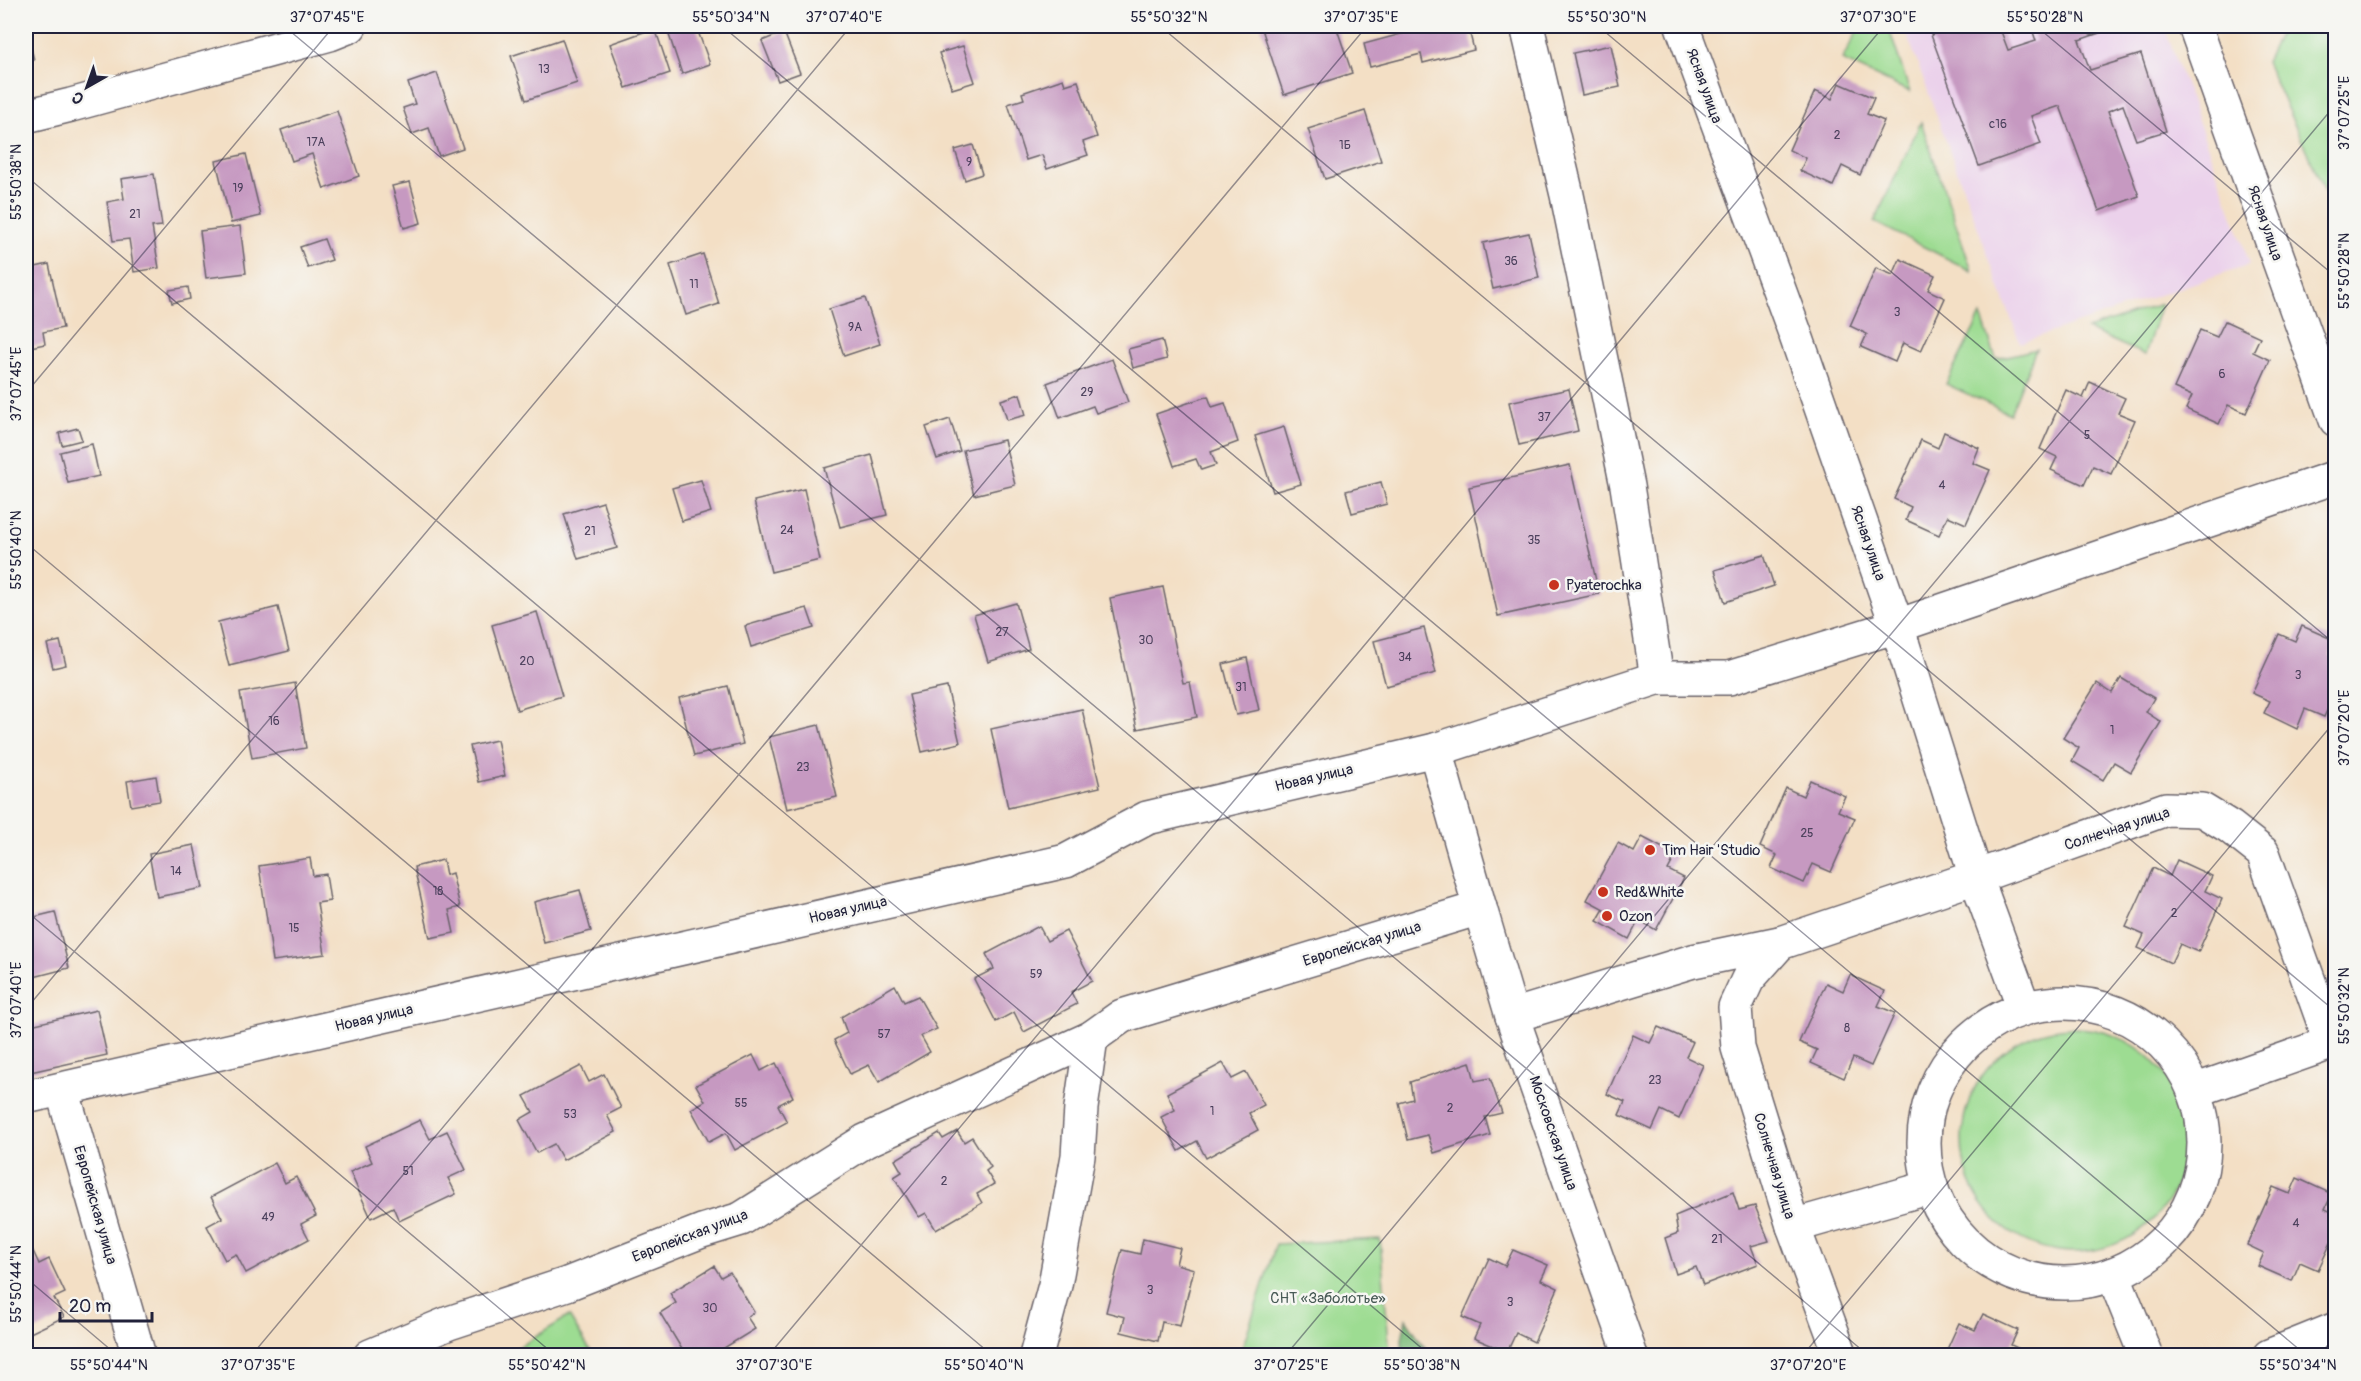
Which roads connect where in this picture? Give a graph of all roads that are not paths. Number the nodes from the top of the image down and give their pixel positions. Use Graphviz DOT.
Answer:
graph roads {
  1 [pos="350,26"];
  2 [pos="1527,26"];
  3 [pos="1682,26"];
  4 [pos="2195,26"];
  5 [pos="26,116"];
  6 [pos="2336,420"];
  7 [pos="2336,477"];
  8 [pos="1897,626"];
  9 [pos="1657,678"];
  10 [pos="1435,750"];
  11 [pos="1976,877"];
  12 [pos="1480,908"];
  13 [pos="1780,943"];
  14 [pos="2024,1008"];
  15 [pos="1512,1016"];
  16 [pos="1092,1038"];
  17 [pos="2333,1050"];
  18 [pos="62,1089"];
  19 [pos="2194,1091"];
  20 [pos="26,1097"];
  21 [pos="1931,1187"];
  22 [pos="1794,1226"];
  23 [pos="2113,1274"];
  24 [pos="2336,1329"];
  25 [pos="139,1356"];
  26 [pos="370,1356"];
  27 [pos="1036,1356"];
  28 [pos="1631,1356"];
  29 [pos="1841,1356"];
  30 [pos="2146,1356"];
  31 [pos="2270,1356"];
  1 -- 5 [label="street"];
  2 -- 9 [label="street"];
  3 -- 8 [label="street, Ясная улица"];
  4 -- 6 [label="street, Ясная улица"];
  7 -- 8 [label="street"];
  8 -- 9 [label="street, Новая улица"];
  8 -- 11 [label="street"];
  9 -- 10 [label="street, Новая улица"];
  10 -- 12 [label="street"];
  10 -- 18 [label="street, Новая улица"];
  11 -- 13 [label="street, Солнечная улица"];
  11 -- 14 [label="street"];
  11 -- 17 [label="street, Солнечная улица"];
  12 -- 15 [label="street, Московская улица"];
  12 -- 16 [label="street, Европейская улица"];
  13 -- 15 [label="street, Солнечная улица"];
  13 -- 22 [label="street, Солнечная улица"];
  14 -- 19 [label="street"];
  14 -- 21 [label="street"];
  15 -- 28 [label="street, Московская улица"];
  16 -- 26 [label="street, Европейская улица"];
  16 -- 27 [label="street"];
  17 -- 19 [label="street, Солнечная улица"];
  18 -- 20 [label="street, Новая улица"];
  18 -- 25 [label="street, Европейская улица"];
  19 -- 23 [label="street"];
  21 -- 22 [label="street, Солнечная улица"];
  21 -- 23 [label="street"];
  22 -- 29 [label="street, Солнечная улица"];
  23 -- 30 [label="street"];
  24 -- 31 [label="street"];
}
